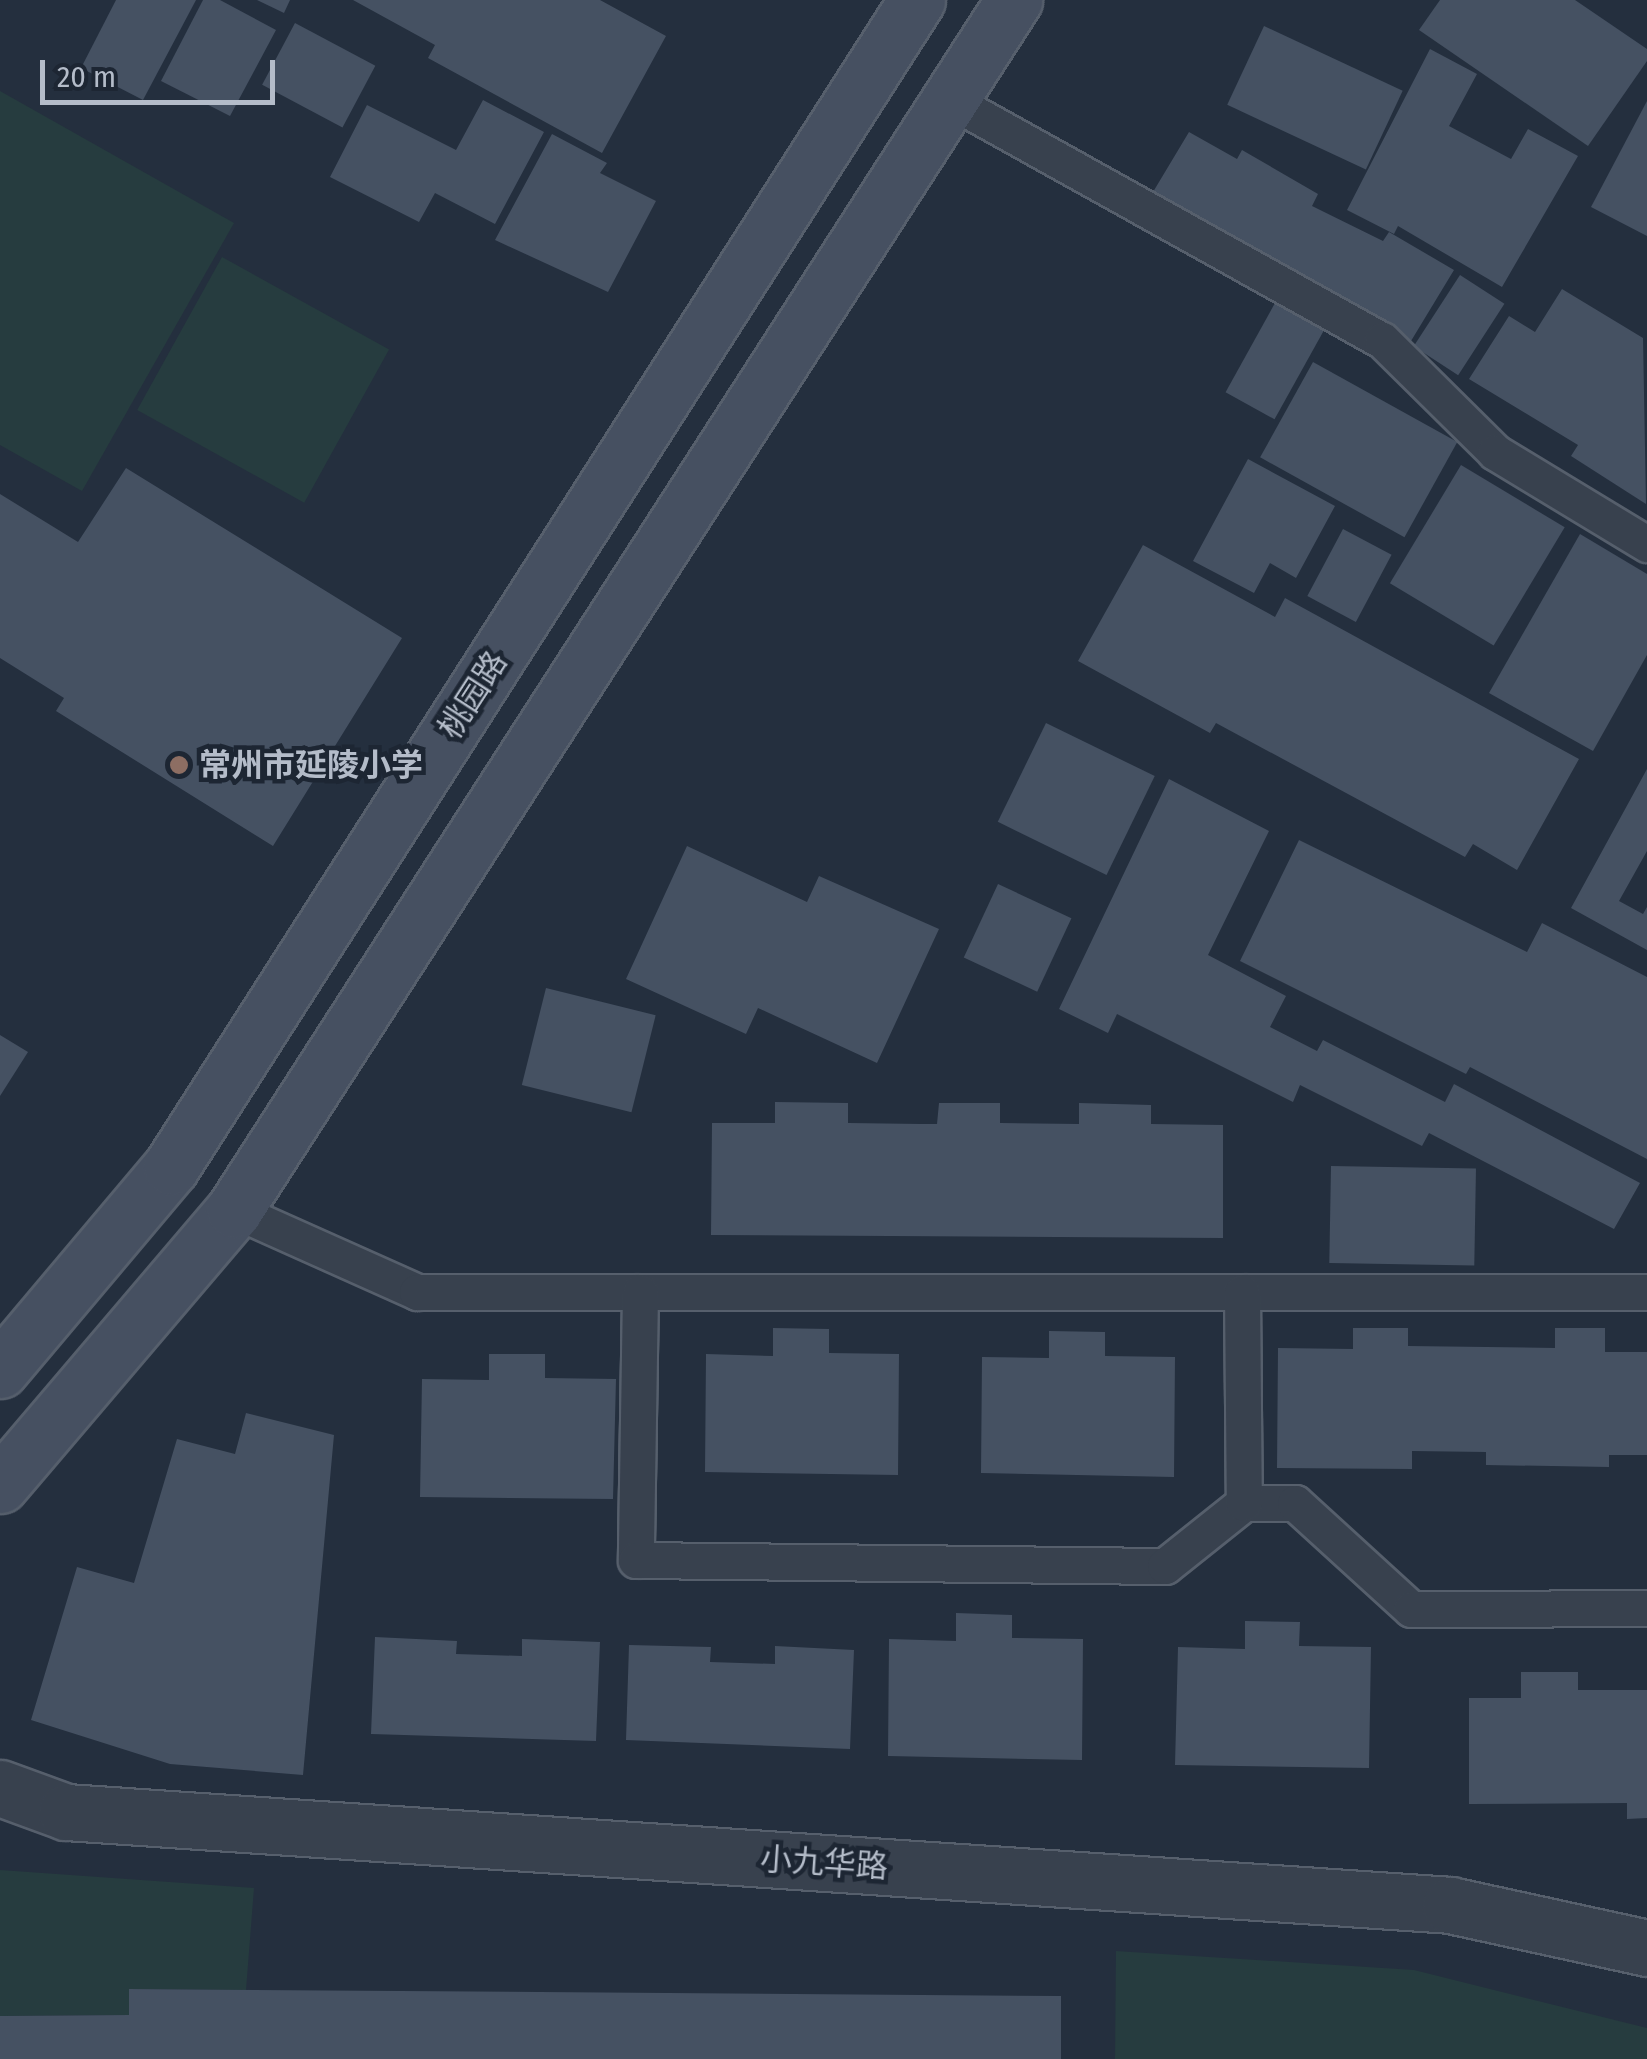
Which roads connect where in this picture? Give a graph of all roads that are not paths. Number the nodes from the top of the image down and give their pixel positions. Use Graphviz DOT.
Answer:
graph roads {
  1 [pos="917,0"];
  2 [pos="1014,0"];
  3 [pos="950,100"];
  4 [pos="1647,544"];
  5 [pos="234,1210"];
  6 [pos="640,1292"];
  7 [pos="1242,1292"];
  8 [pos="1647,1292"];
  9 [pos="0,1370"];
  10 [pos="0,1486"];
  11 [pos="1244,1503"];
  12 [pos="1647,1608"];
  13 [pos="0,1788"];
  14 [pos="1647,1948"];
  1 -- 9 [label="main road, 桃园路"];
  2 -- 3 [label="main road"];
  3 -- 4 [label="lane"];
  3 -- 5 [label="main road"];
  5 -- 6 [label="lane"];
  5 -- 10 [label="main road"];
  6 -- 7 [label="lane"];
  6 -- 11 [label="lane"];
  7 -- 8 [label="lane"];
  7 -- 11 [label="lane"];
  11 -- 12 [label="lane"];
  13 -- 14 [label="street, 小九华路"];
}
